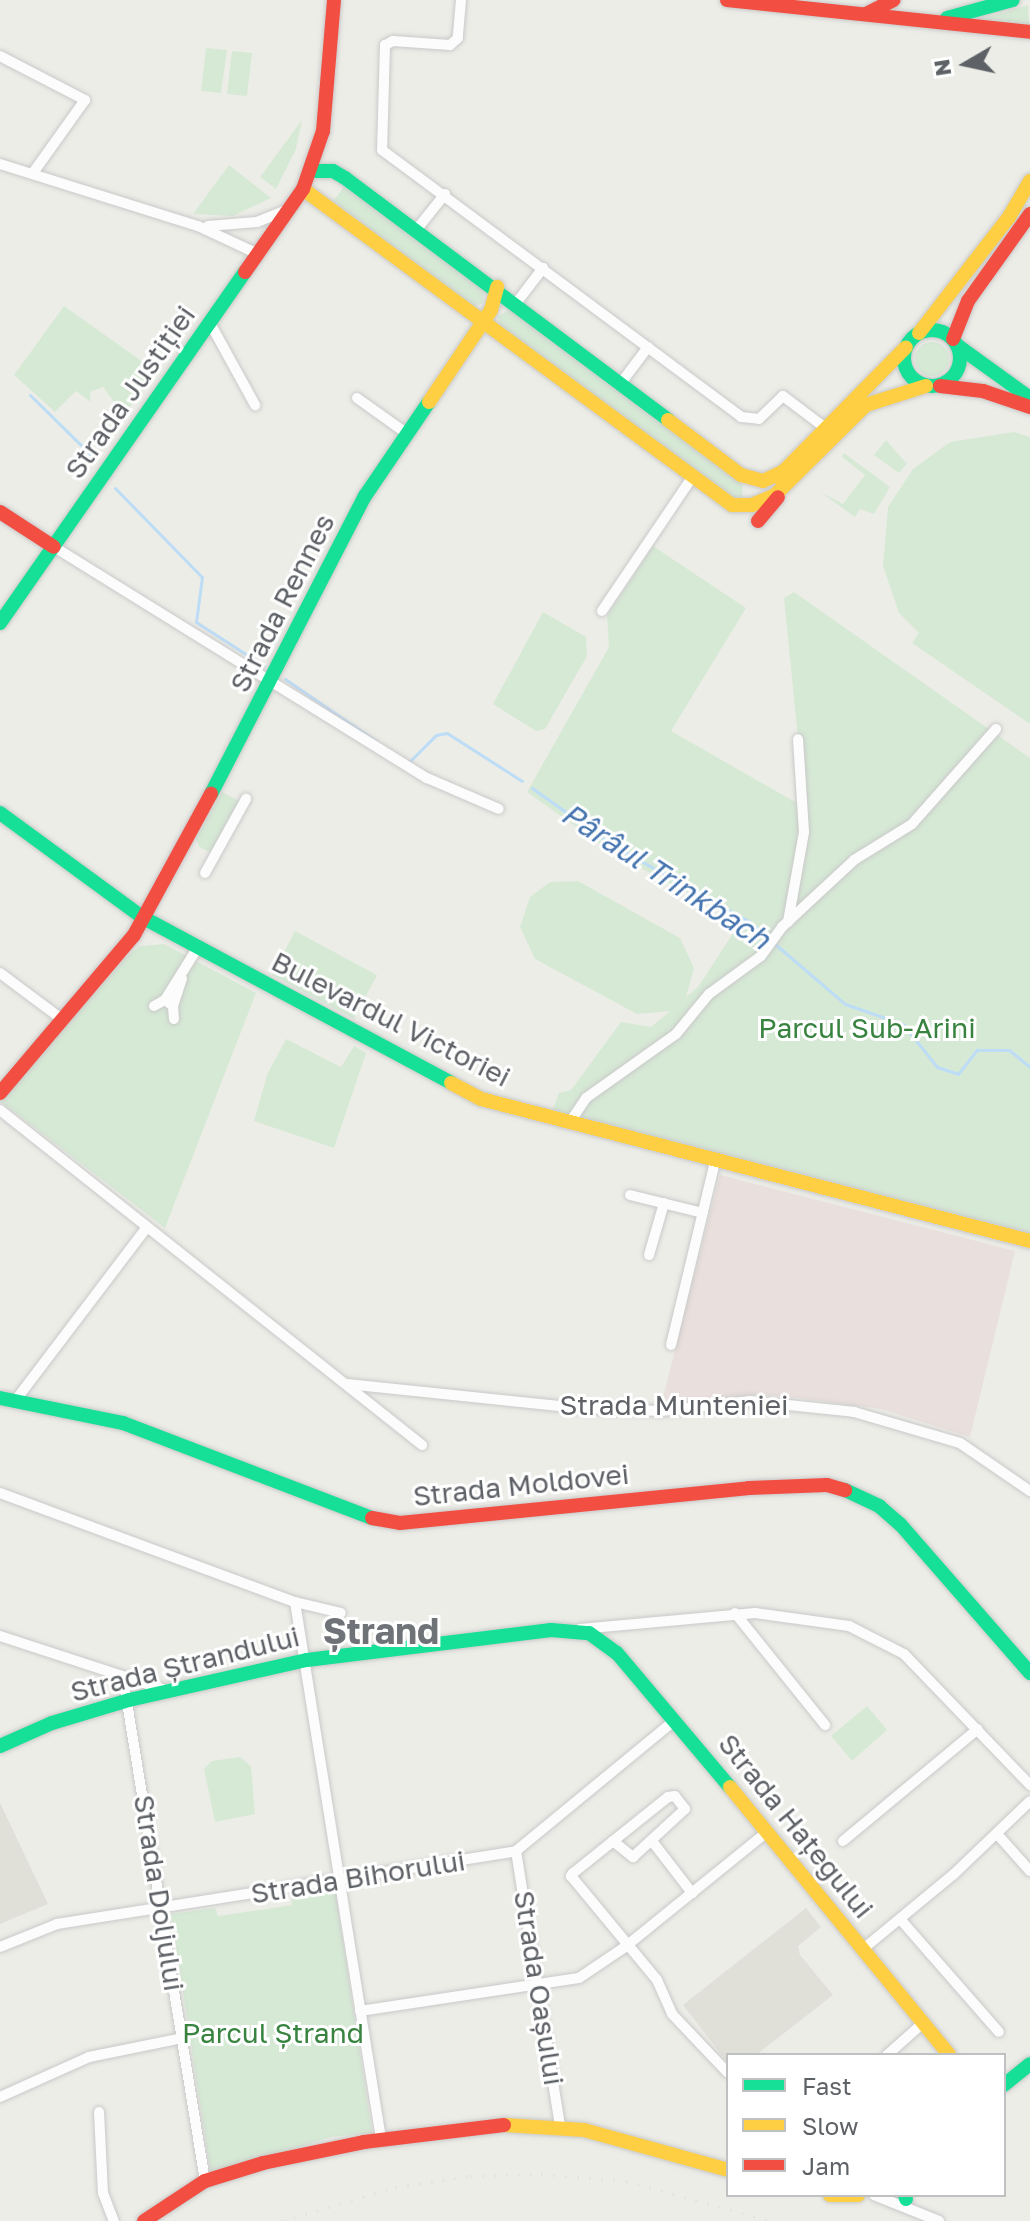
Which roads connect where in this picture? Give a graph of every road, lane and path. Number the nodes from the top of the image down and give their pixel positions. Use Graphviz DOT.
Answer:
graph roads {
  1 [pos="334,0"];
  2 [pos="461,0"];
  3 [pos="727,0"];
  4 [pos="894,0"];
  5 [pos="1013,0"];
  6 [pos="866,14"];
  7 [pos="938,20"];
  8 [pos="1030,32"];
  9 [pos="0,56"];
  10 [pos="0,164"];
  11 [pos="311,171"];
  12 [pos="33,173"];
  13 [pos="1030,181"];
  14 [pos="303,189"];
  15 [pos="445,194"];
  16 [pos="325,206"];
  17 [pos="291,208"];
  18 [pos="1030,214"];
  19 [pos="198,226"];
  20 [pos="417,229"];
  21 [pos="258,254"];
  22 [pos="543,268"];
  23 [pos="497,287"];
  24 [pos="517,302"];
  25 [pos="482,321"];
  26 [pos="210,323"];
  27 [pos="919,333"];
  28 [pos="956,343"];
  29 [pos="648,347"];
  30 [pos="906,347"];
  31 [pos="621,383"];
  32 [pos="933,386"];
  33 [pos="357,398"];
  34 [pos="1030,398"];
  35 [pos="255,405"];
  36 [pos="1030,407"];
  37 [pos="824,427"];
  38 [pos="406,433"];
  39 [pos="788,475"];
  40 [pos="691,479"];
  41 [pos="0,512"];
  42 [pos="758,521"];
  43 [pos="54,547"];
  44 [pos="602,611"];
  45 [pos="0,623"];
  46 [pos="272,683"];
  47 [pos="996,729"];
  48 [pos="798,739"];
  49 [pos="246,799"];
  50 [pos="499,809"];
  51 [pos="0,813"];
  52 [pos="205,873"];
  53 [pos="142,917"];
  54 [pos="785,925"];
  55 [pos="198,947"];
  56 [pos="0,973"];
  57 [pos="169,1003"];
  58 [pos="154,1006"];
  59 [pos="174,1019"];
  60 [pos="63,1020"];
  61 [pos="0,1093"];
  62 [pos="0,1110"];
  63 [pos="574,1116"];
  64 [pos="715,1162"];
  65 [pos="630,1195"];
  66 [pos="664,1203"];
  67 [pos="703,1213"];
  68 [pos="147,1227"];
  69 [pos="1030,1241"];
  70 [pos="649,1255"];
  71 [pos="671,1345"];
  72 [pos="347,1384"];
  73 [pos="7,1399"];
  74 [pos="422,1445"];
  75 [pos="1030,1491"];
  76 [pos="0,1493"];
  77 [pos="295,1602"];
  78 [pos="341,1613"];
  79 [pos="735,1613"];
  80 [pos="578,1630"];
  81 [pos="0,1636"];
  82 [pos="597,1636"];
  83 [pos="307,1660"];
  84 [pos="1030,1673"];
  85 [pos="123,1678"];
  86 [pos="166,1690"];
  87 [pos="129,1700"];
  88 [pos="675,1720"];
  89 [pos="825,1725"];
  90 [pos="978,1729"];
  91 [pos="0,1746"];
  92 [pos="1030,1785"];
  93 [pos="1030,1801"];
  94 [pos="767,1832"];
  95 [pos="998,1835"];
  96 [pos="613,1841"];
  97 [pos="652,1841"];
  98 [pos="843,1841"];
  99 [pos="516,1851"];
  100 [pos="1030,1871"];
  101 [pos="341,1880"];
  102 [pos="692,1893"];
  103 [pos="161,1907"];
  104 [pos="900,1919"];
  105 [pos="629,1944"];
  106 [pos="0,1947"];
  107 [pos="863,1949"];
  108 [pos="540,1987"];
  109 [pos="360,2011"];
  110 [pos="923,2023"];
  111 [pos="999,2032"];
  112 [pos="182,2038"];
  113 [pos="889,2053"];
  114 [pos="947,2053"];
  115 [pos="1030,2064"];
  116 [pos="726,2071"];
  117 [pos="1006,2083"];
  118 [pos="0,2097"];
  119 [pos="99,2112"];
  120 [pos="560,2125"];
  121 [pos="381,2139"];
  122 [pos="726,2169"];
  123 [pos="205,2181"];
  124 [pos="887,2197"];
  125 [pos="907,2200"];
  126 [pos="114,2221"];
  127 [pos="144,2221"];
  128 [pos="939,2221"];
  1 -- 11 [label="street, Strada Justiției"];
  2 -- 15 [label="street"];
  3 -- 6 [label="street"];
  4 -- 6 [label="street"];
  5 -- 7 [label="street"];
  6 -- 7 [label="street"];
  7 -- 8 [label="street"];
  9 -- 12 [label="street"];
  10 -- 12 [label="street"];
  11 -- 14 [label="street, Strada Justiției"];
  11 -- 20 [label="street"];
  12 -- 19 [label="street"];
  13 -- 27 [label="street"];
  14 -- 16 [label="street"];
  14 -- 17 [label="street, Strada Justiției"];
  15 -- 20 [label="street"];
  15 -- 22 [label="street"];
  16 -- 17 [label="street"];
  16 -- 25 [label="street"];
  17 -- 19 [label="street"];
  17 -- 21 [label="street, Strada Justiției"];
  18 -- 28 [label="street"];
  19 -- 21 [label="street"];
  20 -- 23 [label="street"];
  21 -- 26 [label="street, Strada Justiției"];
  22 -- 24 [label="street"];
  22 -- 29 [label="street"];
  23 -- 24 [label="street"];
  23 -- 25 [label="street, Strada Rennes"];
  24 -- 31 [label="street"];
  25 -- 38 [label="street, Strada Rennes"];
  25 -- 40 [label="street"];
  26 -- 35 [label="street"];
  26 -- 43 [label="street, Strada Justiției"];
  27 -- 28 [label="street"];
  27 -- 30 [label="street"];
  28 -- 32 [label="street"];
  28 -- 34 [label="street"];
  29 -- 31 [label="street"];
  29 -- 37 [label="street"];
  30 -- 32 [label="street"];
  30 -- 37 [label="street"];
  31 -- 39 [label="street"];
  32 -- 36 [label="street"];
  32 -- 39 [label="street"];
  33 -- 38 [label="street"];
  37 -- 39 [label="street"];
  38 -- 46 [label="street, Strada Rennes"];
  39 -- 40 [label="street"];
  39 -- 42 [label="street"];
  40 -- 44 [label="street"];
  41 -- 43 [label="street"];
  43 -- 45 [label="street, Strada Justiției"];
  43 -- 46 [label="street"];
  46 -- 50 [label="street"];
  46 -- 53 [label="street, Strada Rennes"];
  47 -- 54 [label="street"];
  48 -- 54 [label="street"];
  49 -- 52 [label="street"];
  51 -- 53 [label="street, Bulevardul Victoriei"];
  53 -- 55 [label="street, Bulevardul Victoriei"];
  53 -- 60 [label="street, Strada Rennes"];
  54 -- 63 [label="street"];
  55 -- 57 [label="street"];
  55 -- 64 [label="street, Bulevardul Victoriei"];
  56 -- 60 [label="street"];
  57 -- 58 [label="street"];
  57 -- 59 [label="street"];
  60 -- 61 [label="street, Strada Rennes"];
  62 -- 68 [label="street"];
  64 -- 67 [label="street"];
  64 -- 69 [label="street, Bulevardul Victoriei"];
  65 -- 66 [label="street"];
  66 -- 67 [label="street"];
  66 -- 70 [label="street"];
  67 -- 71 [label="street"];
  68 -- 72 [label="street"];
  68 -- 73 [label="street"];
  72 -- 74 [label="street"];
  72 -- 75 [label="street, Strada Munteniei"];
  73 -- 84 [label="street, Strada Moldovei"];
  76 -- 77 [label="street"];
  77 -- 78 [label="street"];
  77 -- 83 [label="street"];
  79 -- 80 [label="street, Strada Ștrandului"];
  79 -- 89 [label="street"];
  79 -- 90 [label="street, Strada Ștrandului"];
  80 -- 82 [label="street, Strada Ștrandului"];
  80 -- 83 [label="street, Strada Ștrandului"];
  81 -- 85 [label="street"];
  82 -- 88 [label="street, Strada Hațegului"];
  83 -- 86 [label="street, Strada Ștrandului"];
  83 -- 101 [label="street"];
  85 -- 86 [label="street"];
  85 -- 87 [label="street, Strada Doljului"];
  86 -- 87 [label="street, Strada Ștrandului"];
  87 -- 91 [label="street, Strada Ștrandului"];
  87 -- 103 [label="street, Strada Doljului"];
  88 -- 94 [label="street, Strada Hațegului"];
  88 -- 99 [label="street"];
  90 -- 92 [label="street, Strada Ștrandului"];
  90 -- 98 [label="street"];
  93 -- 95 [label="street"];
  94 -- 102 [label="street"];
  94 -- 107 [label="street, Strada Hațegului"];
  95 -- 100 [label="street"];
  95 -- 104 [label="street"];
  96 -- 97 [label="street"];
  96 -- 97 [label="street"];
  96 -- 105 [label="street"];
  97 -- 102 [label="street"];
  99 -- 101 [label="street, Strada Bihorului"];
  99 -- 108 [label="street, Strada Oașului"];
  101 -- 103 [label="street, Strada Bihorului"];
  101 -- 109 [label="street"];
  102 -- 105 [label="street"];
  103 -- 106 [label="street, Strada Bihorului"];
  103 -- 112 [label="street, Strada Doljului"];
  104 -- 107 [label="street"];
  104 -- 111 [label="street"];
  105 -- 108 [label="street"];
  105 -- 116 [label="street"];
  107 -- 110 [label="street, Strada Hațegului"];
  108 -- 109 [label="street"];
  108 -- 120 [label="street, Strada Oașului"];
  109 -- 121 [label="street"];
  110 -- 113 [label="street"];
  110 -- 114 [label="street, Strada Hațegului"];
  112 -- 118 [label="street"];
  112 -- 123 [label="street, Strada Doljului"];
  115 -- 117 [label="street"];
  119 -- 126 [label="street"];
  120 -- 121 [label="street"];
  120 -- 122 [label="street"];
  121 -- 123 [label="street"];
  123 -- 127 [label="street"];
  124 -- 125 [label="street"];
  125 -- 128 [label="street"];
}
